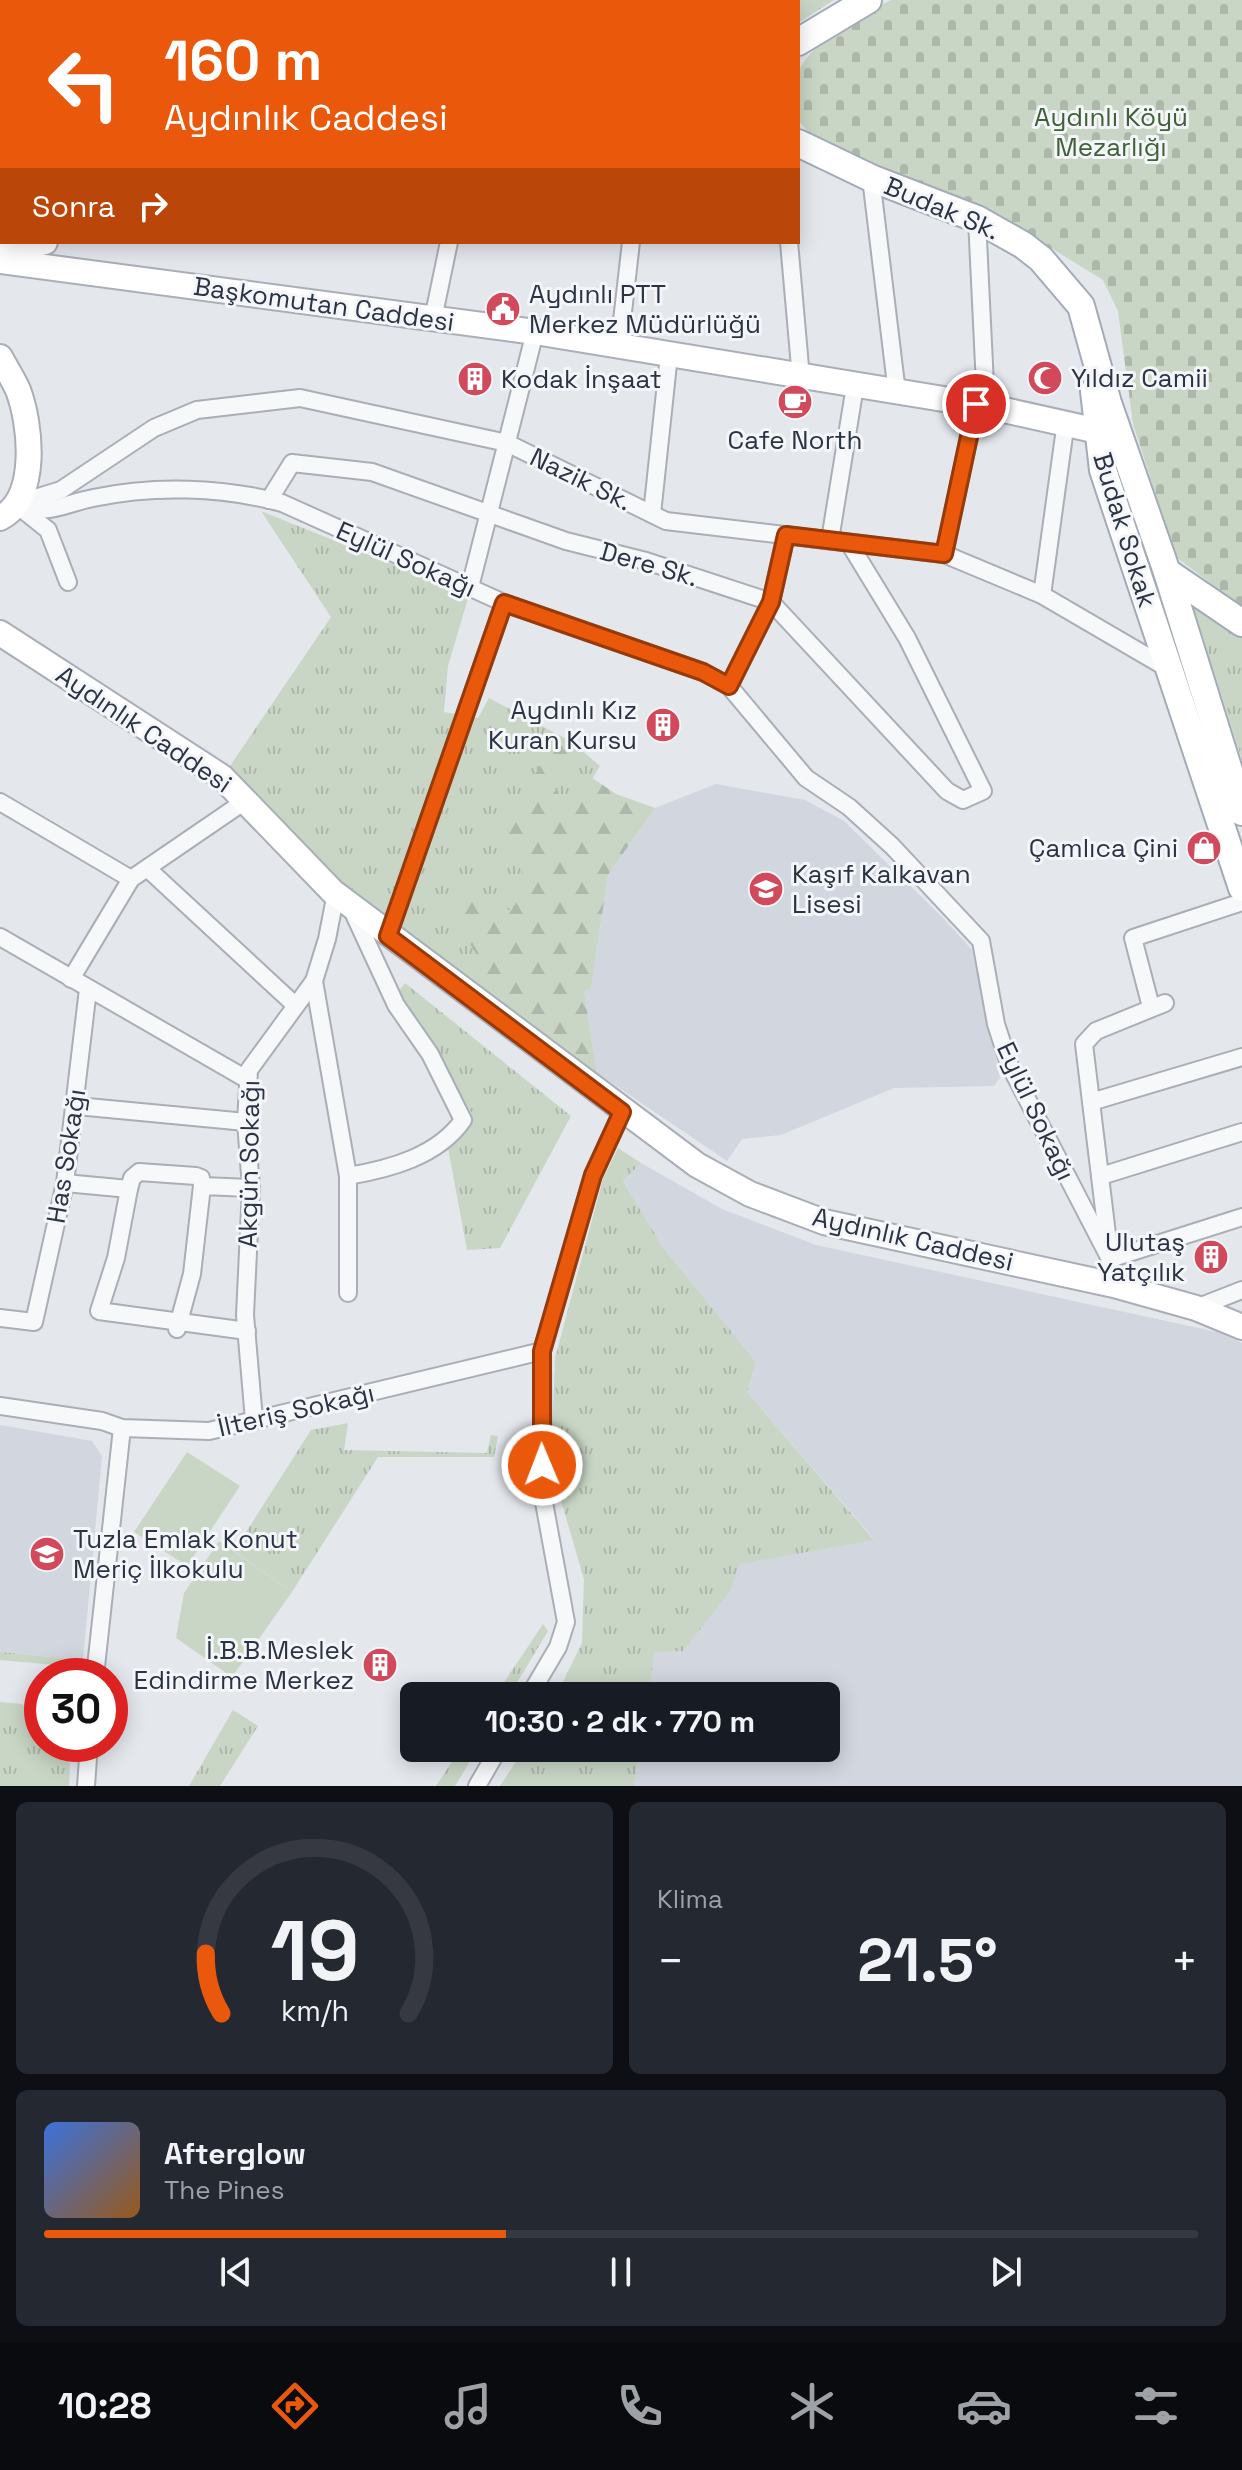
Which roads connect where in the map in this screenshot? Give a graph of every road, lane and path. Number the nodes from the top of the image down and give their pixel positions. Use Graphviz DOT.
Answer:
graph roads {
  1 [pos="868,0"];
  2 [pos="825,25"];
  3 [pos="800,41"];
  4 [pos="800,55"];
  5 [pos="800,144"];
  6 [pos="800,159"];
  7 [pos="871,178"];
  8 [pos="977,219"];
  9 [pos="36,244"];
  10 [pos="449,244"];
  11 [pos="631,244"];
  12 [pos="789,244"];
  13 [pos="0,252"];
  14 [pos="0,261"];
  15 [pos="433,319"];
  16 [pos="535,332"];
  17 [pos="619,347"];
  18 [pos="1094,352"];
  19 [pos="669,355"];
  20 [pos="0,357"];
  21 [pos="801,378"];
  22 [pos="855,386"];
  23 [pos="897,393"];
  24 [pos="981,405"];
  25 [pos="1066,421"];
  26 [pos="1108,433"];
  27 [pos="507,443"];
  28 [pos="269,500"];
  29 [pos="8,511"];
  30 [pos="489,511"];
  31 [pos="652,514"];
  32 [pos="786,535"];
  33 [pos="830,540"];
  34 [pos="849,543"];
  35 [pos="944,554"];
  36 [pos="1167,572"];
  37 [pos="68,582"];
  38 [pos="470,587"];
  39 [pos="1042,595"];
  40 [pos="771,602"];
  41 [pos="504,603"];
  42 [pos="1242,623"];
  43 [pos="0,633"];
  44 [pos="1157,636"];
  45 [pos="1193,659"];
  46 [pos="1167,668"];
  47 [pos="729,686"];
  48 [pos="245,801"];
  49 [pos="0,802"];
  50 [pos="1242,812"];
  51 [pos="148,869"];
  52 [pos="131,879"];
  53 [pos="1242,888"];
  54 [pos="342,898"];
  55 [pos="1242,902"];
  56 [pos="388,936"];
  57 [pos="0,937"];
  58 [pos="71,979"];
  59 [pos="314,981"];
  60 [pos="88,989"];
  61 [pos="295,1005"];
  62 [pos="1242,1057"];
  63 [pos="248,1080"];
  64 [pos="1091,1102"];
  65 [pos="77,1106"];
  66 [pos="622,1112"];
  67 [pos="246,1122"];
  68 [pos="1242,1132"];
  69 [pos="348,1176"];
  70 [pos="1101,1176"];
  71 [pos="65,1183"];
  72 [pos="202,1186"];
  73 [pos="251,1188"];
  74 [pos="129,1189"];
  75 [pos="1242,1217"];
  76 [pos="1110,1259"];
  77 [pos="1114,1285"];
  78 [pos="1242,1290"];
  79 [pos="348,1293"];
  80 [pos="1196,1308"];
  81 [pos="0,1318"];
  82 [pos="246,1323"];
  83 [pos="178,1326"];
  84 [pos="1242,1327"];
  85 [pos="542,1351"];
  86 [pos="0,1406"];
  87 [pos="254,1420"];
  88 [pos="122,1428"];
  89 [pos="97,1658"];
  90 [pos="537,1682"];
  91 [pos="88,1762"];
  92 [pos="491,1762"];
  93 [pos="86,1786"];
  94 [pos="477,1786"];
  1 -- 2 [label="main road"];
  2 -- 3 [label="main road"];
  2 -- 4 [label="main road"];
  5 -- 7 [label="main road"];
  6 -- 7 [label="main road"];
  7 -- 8 [label="main road, Budak Sk."];
  7 -- 23 [label="street"];
  8 -- 18 [label="main road, Budak Sk."];
  8 -- 24 [label="street"];
  9 -- 13 [label="street"];
  10 -- 15 [label="street"];
  11 -- 17 [label="street"];
  12 -- 21 [label="street"];
  14 -- 15 [label="street, Başkomutan Caddesi"];
  15 -- 16 [label="street, Başkomutan Caddesi"];
  16 -- 17 [label="street, Başkomutan Caddesi"];
  16 -- 27 [label="street"];
  17 -- 19 [label="street, Başkomutan Caddesi"];
  18 -- 26 [label="main road, Budak Sokak"];
  19 -- 21 [label="street, Başkomutan Caddesi"];
  19 -- 31 [label="street"];
  20 -- 29 [label="street"];
  21 -- 22 [label="street, Başkomutan Caddesi"];
  22 -- 23 [label="street, Başkomutan Caddesi"];
  22 -- 33 [label="street"];
  23 -- 24 [label="street, Başkomutan Caddesi"];
  24 -- 25 [label="street, Başkomutan Caddesi"];
  24 -- 35 [label="street"];
  25 -- 26 [label="street, Başkomutan Caddesi"];
  25 -- 39 [label="street"];
  26 -- 36 [label="main road, Budak Sokak"];
  26 -- 44 [label="main road, Budak Sokak"];
  27 -- 29 [label="street, Nazik Sk."];
  27 -- 30 [label="street"];
  27 -- 31 [label="street, Nazik Sk."];
  28 -- 29 [label="street, Eylül Sokağı"];
  28 -- 30 [label="street, Dere Sk."];
  28 -- 38 [label="street, Eylül Sokağı"];
  29 -- 37 [label="street"];
  30 -- 38 [label="street"];
  30 -- 40 [label="street, Dere Sk."];
  31 -- 32 [label="street, Nazik Sk."];
  32 -- 33 [label="street, Nazik Sk."];
  32 -- 40 [label="street"];
  33 -- 34 [label="street, Nazik Sk."];
  34 -- 35 [label="street, Nazik Sk."];
  34 -- 40 [label="street, Dere Sk."];
  35 -- 39 [label="street, Nazik Sk."];
  36 -- 42 [label="main road"];
  36 -- 45 [label="main road, Budak Sokak"];
  38 -- 41 [label="street, Eylül Sokağı"];
  39 -- 46 [label="street, Nazik Sk."];
  40 -- 47 [label="street"];
  41 -- 47 [label="street, Eylül Sokağı"];
  41 -- 56 [label="street"];
  43 -- 48 [label="street, Aydınlık Caddesi"];
  44 -- 45 [label="street"];
  44 -- 46 [label="main road, Budak Sokak"];
  45 -- 50 [label="main road, Budak Sokak"];
  46 -- 53 [label="main road, Budak Sokak"];
  47 -- 76 [label="street, Eylül Sokağı"];
  48 -- 51 [label="street"];
  48 -- 54 [label="street, Aydınlık Caddesi"];
  49 -- 52 [label="street"];
  51 -- 52 [label="street"];
  51 -- 61 [label="street"];
  52 -- 58 [label="street"];
  54 -- 56 [label="street, Aydınlık Caddesi"];
  54 -- 59 [label="street, Akgün Sokağı"];
  54 -- 69 [label="street"];
  55 -- 64 [label="street"];
  56 -- 66 [label="street, Aydınlık Caddesi"];
  57 -- 58 [label="street"];
  58 -- 60 [label="street"];
  59 -- 61 [label="street, Akgün Sokağı"];
  59 -- 69 [label="street"];
  60 -- 63 [label="street"];
  60 -- 65 [label="street, Has Sokağı"];
  61 -- 63 [label="street, Akgün Sokağı"];
  62 -- 64 [label="street"];
  63 -- 67 [label="street, Akgün Sokağı"];
  64 -- 70 [label="street"];
  65 -- 67 [label="street"];
  65 -- 71 [label="street, Has Sokağı"];
  66 -- 77 [label="street, Aydınlık Caddesi"];
  66 -- 85 [label="street"];
  67 -- 73 [label="street, Akgün Sokağı"];
  68 -- 70 [label="street"];
  69 -- 79 [label="street"];
  70 -- 76 [label="street"];
  71 -- 74 [label="street"];
  71 -- 81 [label="street, Has Sokağı"];
  72 -- 73 [label="street"];
  72 -- 74 [label="street"];
  72 -- 83 [label="street"];
  73 -- 82 [label="street, Akgün Sokağı"];
  74 -- 83 [label="street"];
  75 -- 76 [label="street"];
  76 -- 77 [label="street, Eylül Sokağı"];
  77 -- 80 [label="street, Aydınlık Caddesi"];
  78 -- 80 [label="street"];
  80 -- 84 [label="street, Aydınlık Caddesi"];
  82 -- 83 [label="street"];
  82 -- 87 [label="street, Akgün Sokağı"];
  85 -- 87 [label="street, İlteriş Sokağı"];
  85 -- 90 [label="street"];
  86 -- 88 [label="street, İlteriş Sokağı"];
  87 -- 88 [label="street, İlteriş Sokağı"];
  88 -- 89 [label="street"];
  91 -- 93 [label="street"];
  92 -- 94 [label="street"];
}
